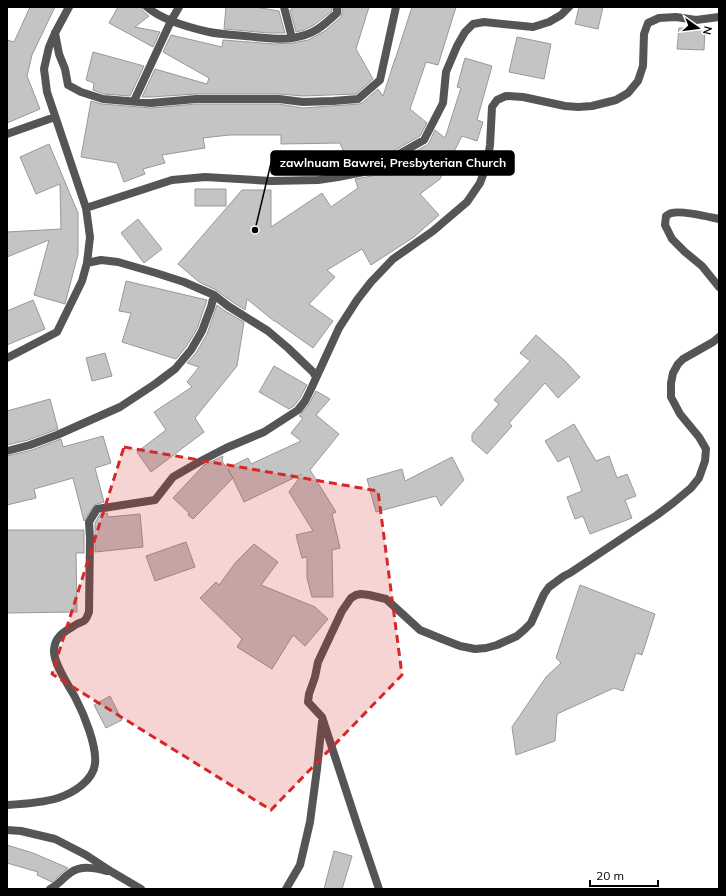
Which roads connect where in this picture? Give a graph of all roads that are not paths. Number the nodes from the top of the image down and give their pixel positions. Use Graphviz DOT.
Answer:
graph roads {
  1 [pos="69,7"];
  2 [pos="147,7"];
  3 [pos="179,7"];
  4 [pos="284,7"];
  5 [pos="337,7"];
  6 [pos="396,7"];
  7 [pos="569,7"];
  8 [pos="719,17"];
  9 [pos="171,21"];
  10 [pos="55,33"];
  11 [pos="292,38"];
  12 [pos="134,101"];
  13 [pos="55,117"];
  14 [pos="7,134"];
  15 [pos="86,208"];
  16 [pos="719,219"];
  17 [pos="87,263"];
  18 [pos="719,287"];
  19 [pos="214,295"];
  20 [pos="719,337"];
  21 [pos="7,358"];
  22 [pos="316,376"];
  23 [pos="7,451"];
  24 [pos="322,717"];
  25 [pos="7,805"];
  26 [pos="7,830"];
  27 [pos="112,872"];
  28 [pos="50,889"];
  29 [pos="141,889"];
  30 [pos="286,889"];
  31 [pos="379,889"];
  1 -- 10 [label="street"];
  2 -- 9 [label="street"];
  3 -- 9 [label="street"];
  4 -- 11 [label="street"];
  5 -- 11 [label="street"];
  6 -- 12 [label="street"];
  7 -- 15 [label="street"];
  8 -- 22 [label="street"];
  9 -- 11 [label="street"];
  9 -- 12 [label="street"];
  10 -- 12 [label="street"];
  10 -- 13 [label="street"];
  13 -- 14 [label="street"];
  13 -- 15 [label="street"];
  15 -- 17 [label="street"];
  16 -- 18 [label="street"];
  17 -- 19 [label="street"];
  17 -- 21 [label="street"];
  19 -- 22 [label="street"];
  19 -- 23 [label="street"];
  20 -- 24 [label="street"];
  22 -- 25 [label="street"];
  24 -- 30 [label="street"];
  24 -- 31 [label="street"];
  26 -- 27 [label="street"];
  27 -- 28 [label="street"];
  27 -- 29 [label="street"];
}
